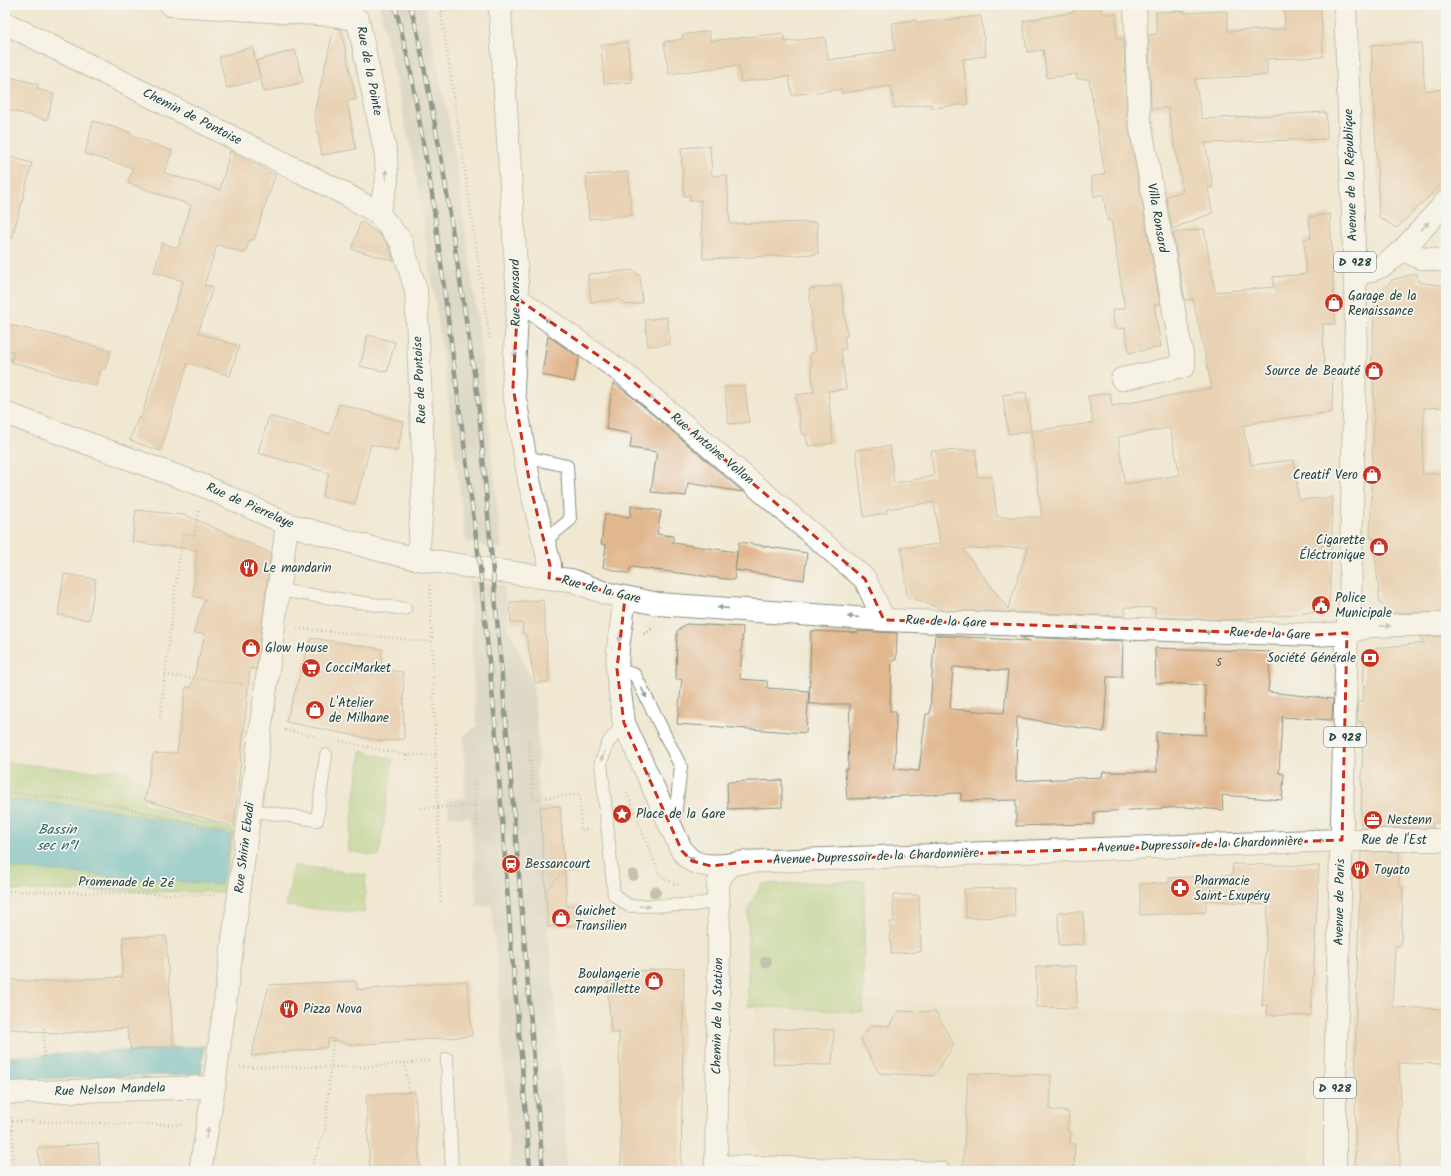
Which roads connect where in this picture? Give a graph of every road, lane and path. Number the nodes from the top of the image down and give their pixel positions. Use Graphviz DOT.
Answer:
graph roads {
  1 [pos="171,5"];
  2 [pos="440,5"];
  3 [pos="1135,5"];
  4 [pos="1345,5"];
  5 [pos="502,8"];
  6 [pos="442,11"];
  7 [pos="5,23"];
  8 [pos="1446,202"];
  9 [pos="378,212"];
  10 [pos="1403,250"];
  11 [pos="1446,262"];
  12 [pos="1355,276"];
  13 [pos="518,299"];
  14 [pos="490,342"];
  15 [pos="1122,379"];
  16 [pos="5,413"];
  17 [pos="526,457"];
  18 [pos="204,486"];
  19 [pos="287,524"];
  20 [pos="543,542"];
  21 [pos="424,560"];
  22 [pos="549,578"];
  23 [pos="278,590"];
  24 [pos="625,598"];
  25 [pos="405,609"];
  26 [pos="884,620"];
  27 [pos="1446,624"];
  28 [pos="274,626"];
  29 [pos="1347,633"];
  30 [pos="431,642"];
  31 [pos="617,669"];
  32 [pos="165,675"];
  33 [pos="266,686"];
  34 [pos="160,718"];
  35 [pos="624,723"];
  36 [pos="261,725"];
  37 [pos="322,738"];
  38 [pos="529,740"];
  39 [pos="337,741"];
  40 [pos="326,755"];
  41 [pos="406,755"];
  42 [pos="436,755"];
  43 [pos="406,762"];
  44 [pos="474,781"];
  45 [pos="5,792"];
  46 [pos="476,806"];
  47 [pos="421,808"];
  48 [pos="438,808"];
  49 [pos="250,810"];
  50 [pos="670,826"];
  51 [pos="477,829"];
  52 [pos="581,832"];
  53 [pos="246,836"];
  54 [pos="1342,840"];
  55 [pos="1446,840"];
  56 [pos="730,865"];
  57 [pos="582,869"];
  58 [pos="5,891"];
  59 [pos="546,891"];
  60 [pos="239,895"];
  61 [pos="718,901"];
  62 [pos="441,905"];
  63 [pos="44,1028"];
  64 [pos="333,1039"];
  65 [pos="447,1059"];
  66 [pos="405,1063"];
  67 [pos="235,1067"];
  68 [pos="330,1068"];
  69 [pos="214,1087"];
  70 [pos="45,1092"];
  71 [pos="9,1093"];
  72 [pos="409,1093"];
  73 [pos="12,1121"];
  74 [pos="208,1126"];
  75 [pos="716,1166"];
  76 [pos="942,1168"];
  77 [pos="13,1171"];
  78 [pos="200,1171"];
  79 [pos="310,1171"];
  80 [pos="452,1171"];
  81 [pos="1335,1171"];
  9 -- 1 [label="street, Rue de la Pointe, one-way"];
  2 -- 6 [label="path"];
  3 -- 15 [label="street, Villa Ronsard"];
  4 -- 12 [label="street, Avenue de la République / D 928"];
  5 -- 6 [label="path"];
  5 -- 13 [label="street, Rue Ronsard"];
  6 -- 14 [label="path"];
  7 -- 9 [label="street, Chemin de Pontoise"];
  10 -- 8 [label="street, one-way"];
  9 -- 21 [label="street, Rue de Pontoise"];
  10 -- 11 [label="street"];
  10 -- 12 [label="street"];
  12 -- 29 [label="street, Avenue de la République / D 928"];
  13 -- 17 [label="street, Rue Ronsard, one-way"];
  26 -- 13 [label="street, Rue Antoine Vollon, one-way"];
  16 -- 18 [label="street, Rue de Pierrelaye"];
  17 -- 20 [label="street, Rue Ronsard"];
  17 -- 20 [label="lane"];
  18 -- 19 [label="street, Rue de Pierrelaye"];
  18 -- 32 [label="path"];
  19 -- 21 [label="street, Rue de Pierrelaye"];
  19 -- 23 [label="street, Rue Shirin Ebadi"];
  20 -- 22 [label="street, Rue Ronsard"];
  21 -- 22 [label="street, Rue de Pierrelaye"];
  21 -- 30 [label="path"];
  22 -- 24 [label="street, Rue de la Gare"];
  23 -- 25 [label="lane"];
  23 -- 28 [label="street, Rue Shirin Ebadi"];
  26 -- 24 [label="street, Rue de la Gare, one-way"];
  24 -- 31 [label="street, Avenue Dupressoir de la Chardonnière, one-way"];
  29 -- 26 [label="street, Rue de la Gare, one-way"];
  29 -- 27 [label="street, Rue de la Gare, one-way"];
  28 -- 30 [label="path"];
  28 -- 33 [label="street, Rue Shirin Ebadi"];
  29 -- 54 [label="street, Avenue de Paris / D 928"];
  30 -- 42 [label="path"];
  31 -- 35 [label="street, Avenue Dupressoir de la Chardonnière"];
  31 -- 50 [label="lane, one-way"];
  32 -- 33 [label="path"];
  32 -- 34 [label="path"];
  33 -- 36 [label="street, Rue Shirin Ebadi"];
  35 -- 50 [label="street, Avenue Dupressoir de la Chardonnière, one-way"];
  35 -- 61 [label="lane, one-way"];
  36 -- 37 [label="path"];
  36 -- 49 [label="street, Rue Shirin Ebadi"];
  38 -- 52 [label="path"];
  39 -- 41 [label="path"];
  40 -- 49 [label="lane"];
  41 -- 42 [label="path"];
  41 -- 43 [label="path"];
  42 -- 48 [label="path"];
  44 -- 46 [label="path"];
  45 -- 53 [label="path"];
  46 -- 48 [label="path"];
  46 -- 51 [label="path"];
  47 -- 48 [label="path"];
  48 -- 62 [label="path"];
  49 -- 53 [label="street, Rue Shirin Ebadi"];
  50 -- 56 [label="street, Avenue Dupressoir de la Chardonnière, one-way"];
  53 -- 60 [label="street, Rue Shirin Ebadi"];
  54 -- 55 [label="street, Rue de l'Est"];
  56 -- 54 [label="street, Avenue Dupressoir de la Chardonnière, one-way"];
  54 -- 81 [label="street, Avenue de Paris / D 928"];
  56 -- 61 [label="street, Chemin de la Station"];
  57 -- 59 [label="path"];
  58 -- 60 [label="path, Promenade de Zé"];
  60 -- 69 [label="street, Rue Shirin Ebadi"];
  61 -- 75 [label="street, Chemin de la Station"];
  63 -- 70 [label="path"];
  64 -- 68 [label="path"];
  65 -- 66 [label="path"];
  65 -- 80 [label="lane"];
  66 -- 68 [label="path"];
  66 -- 72 [label="path"];
  67 -- 68 [label="path"];
  68 -- 79 [label="path"];
  69 -- 70 [label="street, Rue Nelson Mandela"];
  69 -- 74 [label="street, Rue Shirin Ebadi"];
  70 -- 71 [label="street, Rue Nelson Mandela"];
  71 -- 73 [label="path"];
  73 -- 74 [label="path"];
  73 -- 77 [label="path"];
  78 -- 74 [label="street, Rue Shirin Ebadi, one-way"];
  75 -- 76 [label="lane"];
}
